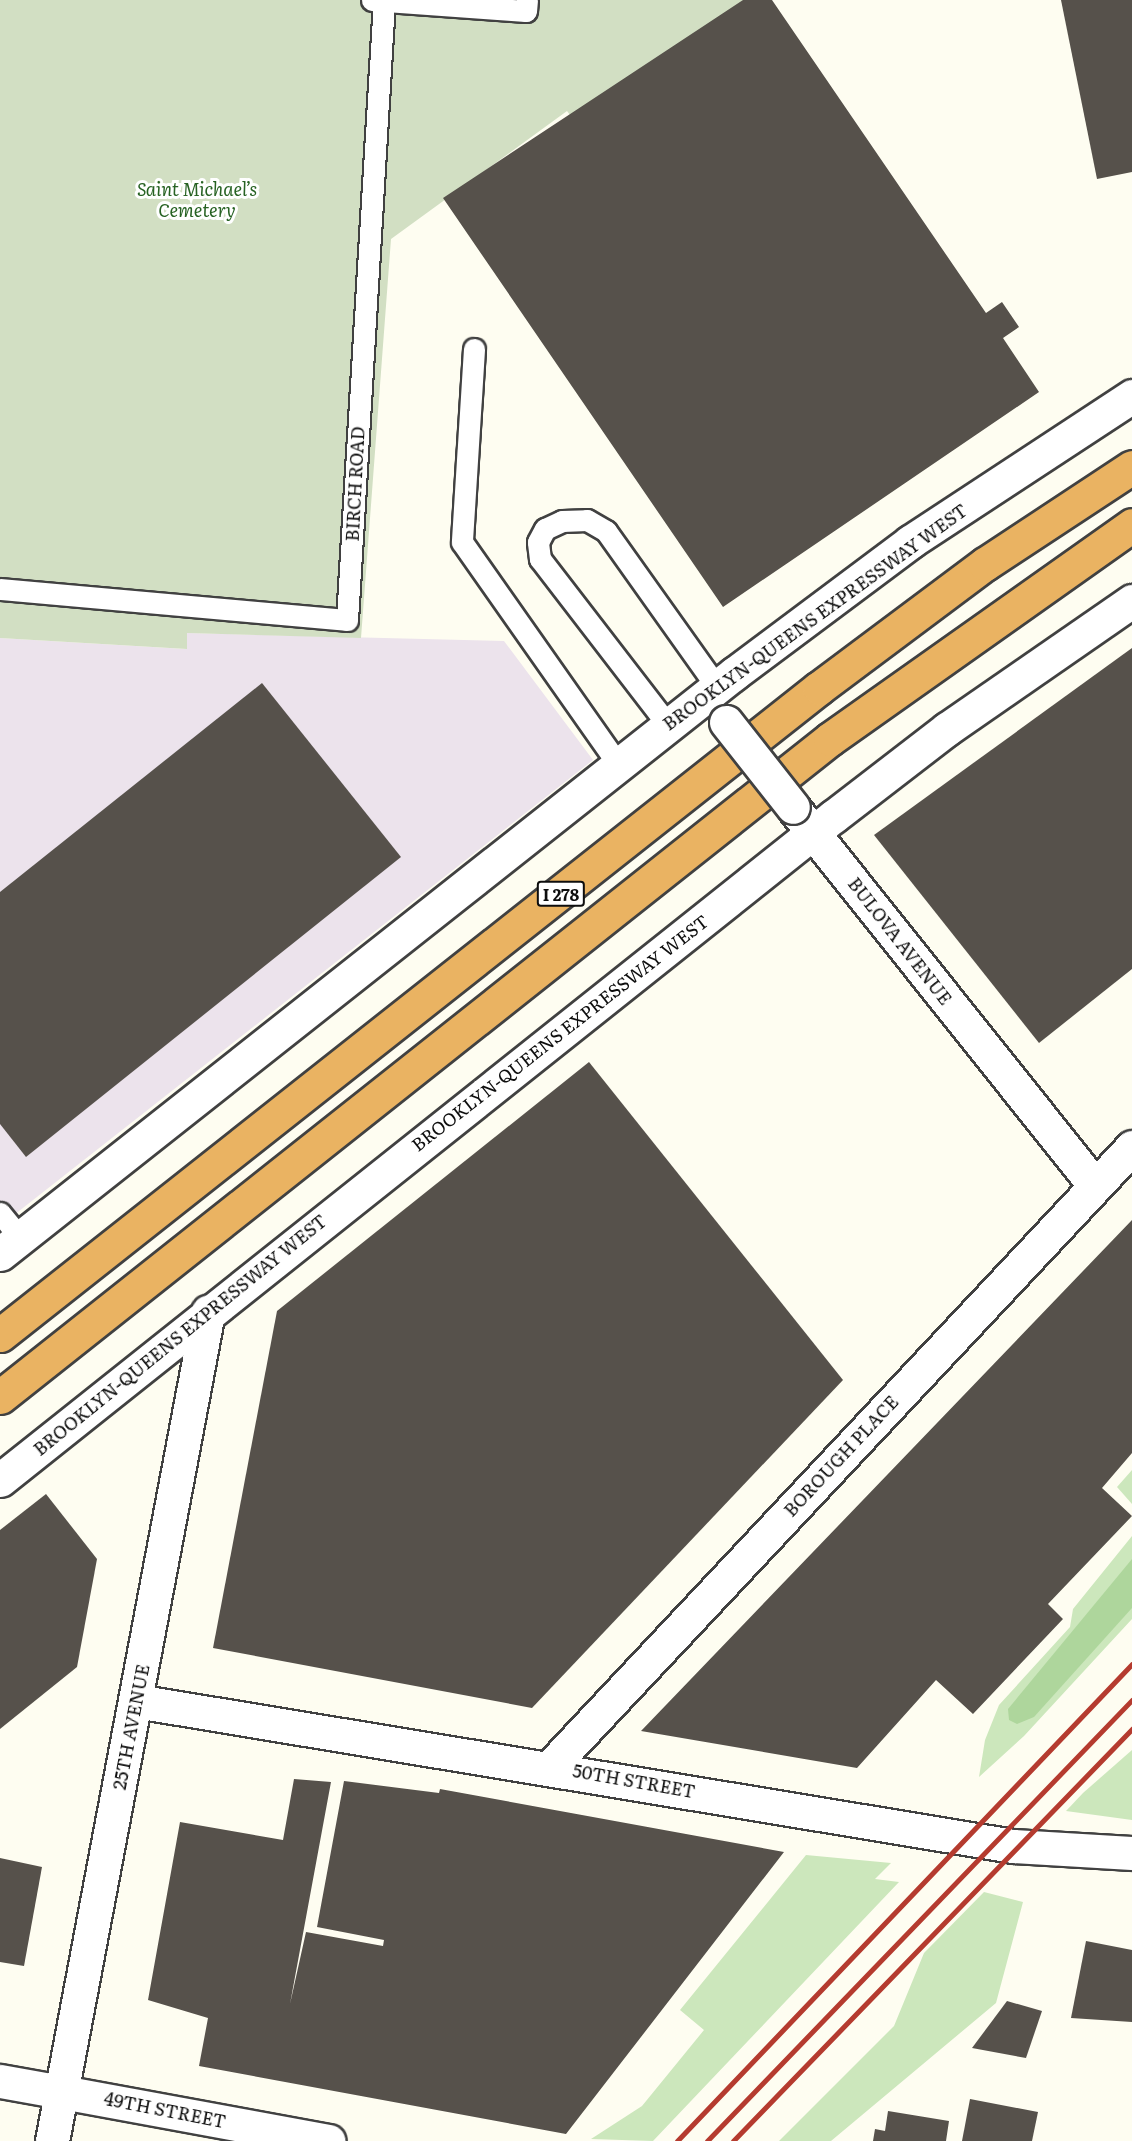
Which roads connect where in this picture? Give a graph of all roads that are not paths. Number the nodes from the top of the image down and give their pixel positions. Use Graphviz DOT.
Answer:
graph roads {
  1 [pos="377,0"];
  2 [pos="527,0"];
  3 [pos="474,349"];
  4 [pos="1132,396"];
  5 [pos="1132,467"];
  6 [pos="1132,525"];
  7 [pos="0,589"];
  8 [pos="1132,601"];
  9 [pos="711,691"];
  10 [pos="668,725"];
  11 [pos="618,764"];
  12 [pos="813,833"];
  13 [pos="1132,1147"];
  14 [pos="1095,1186"];
  15 [pos="0,1213"];
  16 [pos="10,1246"];
  17 [pos="208,1312"];
  18 [pos="0,1335"];
  19 [pos="0,1399"];
  20 [pos="0,1480"];
  21 [pos="136,1701"];
  22 [pos="551,1766"];
  23 [pos="1132,1853"];
  24 [pos="0,2081"];
  25 [pos="62,2092"];
  26 [pos="52,2141"];
  27 [pos="329,2141"];
  1 -- 2 [label="lane"];
  1 -- 7 [label="lane, BIRCH ROAD"];
  3 -- 11 [label="lane"];
  4 -- 9 [label="street, BROOKLYN-QUEENS EXPRESSWAY WEST"];
  5 -- 18 [label="highway, I 278"];
  6 -- 19 [label="highway, I 278"];
  8 -- 12 [label="street, BROOKLYN-QUEENS EXPRESSWAY WEST"];
  9 -- 10 [label="street, BROOKLYN-QUEENS EXPRESSWAY WEST"];
  9 -- 10 [label="lane"];
  9 -- 12 [label="street, BULOVA AVENUE, bridge"];
  10 -- 11 [label="street, BROOKLYN-QUEENS EXPRESSWAY WEST"];
  11 -- 16 [label="street, BROOKLYN-QUEENS EXPRESSWAY WEST"];
  12 -- 14 [label="street, BULOVA AVENUE"];
  12 -- 17 [label="street, BROOKLYN-QUEENS EXPRESSWAY WEST"];
  13 -- 14 [label="street, BOROUGH PLACE"];
  14 -- 22 [label="street, BOROUGH PLACE"];
  15 -- 16 [label="lane"];
  17 -- 20 [label="street, BROOKLYN-QUEENS EXPRESSWAY WEST"];
  17 -- 21 [label="street, 25TH AVENUE"];
  21 -- 22 [label="street, 50TH STREET"];
  21 -- 25 [label="street, 25TH AVENUE"];
  22 -- 23 [label="street, 50TH STREET"];
  24 -- 25 [label="street, 49TH STREET"];
  25 -- 26 [label="street, 25TH AVENUE"];
  25 -- 27 [label="street, 49TH STREET"];
}
